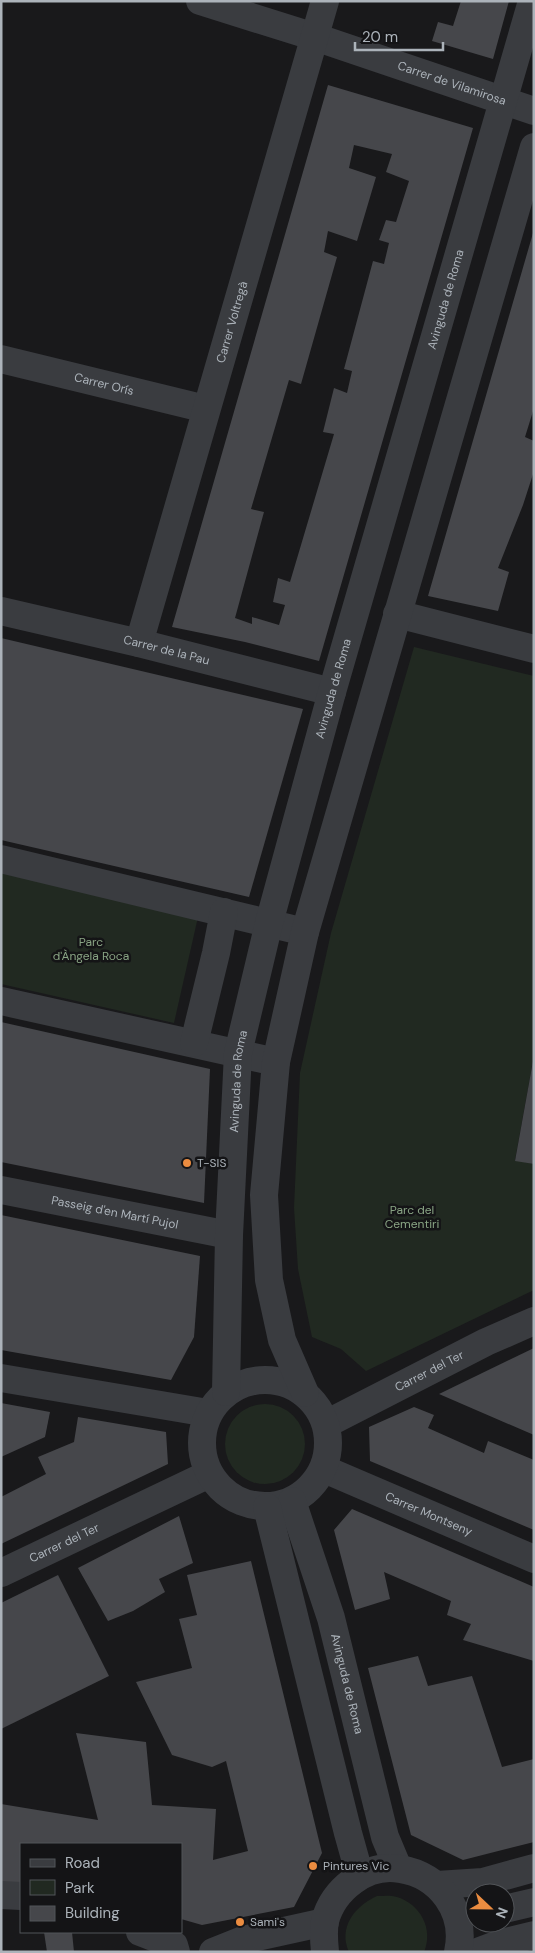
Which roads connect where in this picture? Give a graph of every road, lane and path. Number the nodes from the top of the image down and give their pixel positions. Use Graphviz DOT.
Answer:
graph roads {
  1 [pos="200,1"];
  2 [pos="325,1"];
  3 [pos="532,1"];
  4 [pos="315,37"];
  5 [pos="503,100"];
  6 [pos="534,111"];
  7 [pos="534,147"];
  8 [pos="1,359"];
  9 [pos="206,409"];
  10 [pos="1,611"];
  11 [pos="397,614"];
  12 [pos="139,643"];
  13 [pos="534,649"];
  14 [pos="332,692"];
  15 [pos="1,859"];
  16 [pos="224,912"];
  17 [pos="269,924"];
  18 [pos="305,932"];
  19 [pos="1,1001"];
  20 [pos="194,1043"];
  21 [pos="238,1053"];
  22 [pos="276,1062"];
  23 [pos="1,1190"];
  24 [pos="229,1235"];
  25 [pos="534,1321"];
  26 [pos="1,1378"];
  27 [pos="226,1392"];
  28 [pos="305,1393"];
  29 [pos="208,1413"];
  30 [pos="326,1424"];
  31 [pos="324,1469"];
  32 [pos="208,1474"];
  33 [pos="279,1504"];
  34 [pos="534,1559"];
  35 [pos="1,1573"];
  36 [pos="398,1868"];
  37 [pos="534,1868"];
  38 [pos="360,1876"];
  39 [pos="437,1885"];
  40 [pos="1,1895"];
  41 [pos="20,1896"];
  42 [pos="534,1902"];
  43 [pos="515,1907"];
  44 [pos="465,1919"];
  45 [pos="325,1922"];
  46 [pos="465,1928"];
  47 [pos="143,1933"];
  48 [pos="534,1934"];
  49 [pos="176,1952"];
  50 [pos="213,1952"];
  51 [pos="325,1952"];
  52 [pos="458,1952"];
  53 [pos="477,1952"];
  1 -- 4 [label="street, Carrer de Vilamirosa"];
  2 -- 4 [label="street, Carrer Voltregà"];
  3 -- 5 [label="street, Avinguda de Roma"];
  4 -- 5 [label="street, Carrer de Vilamirosa"];
  4 -- 9 [label="street, Carrer Voltregà"];
  5 -- 6 [label="street, Carrer de Vilamirosa"];
  5 -- 14 [label="street, Avinguda de Roma"];
  7 -- 11 [label="street"];
  8 -- 9 [label="street, Carrer Orís"];
  9 -- 12 [label="street, Carrer Voltregà"];
  10 -- 12 [label="street, Carrer de la Pau"];
  11 -- 13 [label="street"];
  11 -- 18 [label="street"];
  12 -- 14 [label="street, Carrer de la Pau"];
  14 -- 17 [label="street, Avinguda de Roma"];
  15 -- 16 [label="street"];
  16 -- 17 [label="street"];
  16 -- 20 [label="street"];
  17 -- 18 [label="street"];
  17 -- 21 [label="street, Avinguda de Roma"];
  18 -- 22 [label="street"];
  19 -- 20 [label="street"];
  20 -- 21 [label="street"];
  21 -- 22 [label="street"];
  21 -- 24 [label="street, Avinguda de Roma"];
  22 -- 28 [label="street"];
  23 -- 24 [label="street, Passeig d'en Martí Pujol"];
  24 -- 27 [label="street, Avinguda de Roma"];
  25 -- 30 [label="street, Carrer del Ter"];
  26 -- 29 [label="street"];
  27 -- 28 [label="street"];
  27 -- 29 [label="street"];
  28 -- 30 [label="street"];
  29 -- 32 [label="street"];
  30 -- 31 [label="street"];
  31 -- 33 [label="street"];
  31 -- 34 [label="street, Carrer Montseny"];
  32 -- 33 [label="street"];
  32 -- 35 [label="street, Carrer del Ter"];
  33 -- 36 [label="street, Avinguda de Roma"];
  33 -- 38 [label="street"];
  36 -- 38 [label="street"];
  36 -- 39 [label="street"];
  37 -- 39 [label="street"];
  38 -- 45 [label="street"];
  39 -- 44 [label="street"];
  40 -- 41 [label="street"];
  42 -- 43 [label="street"];
  45 -- 50 [label="street"];
  45 -- 51 [label="street"];
  46 -- 52 [label="street"];
  47 -- 49 [label="street"];
  48 -- 53 [label="street"];
}
